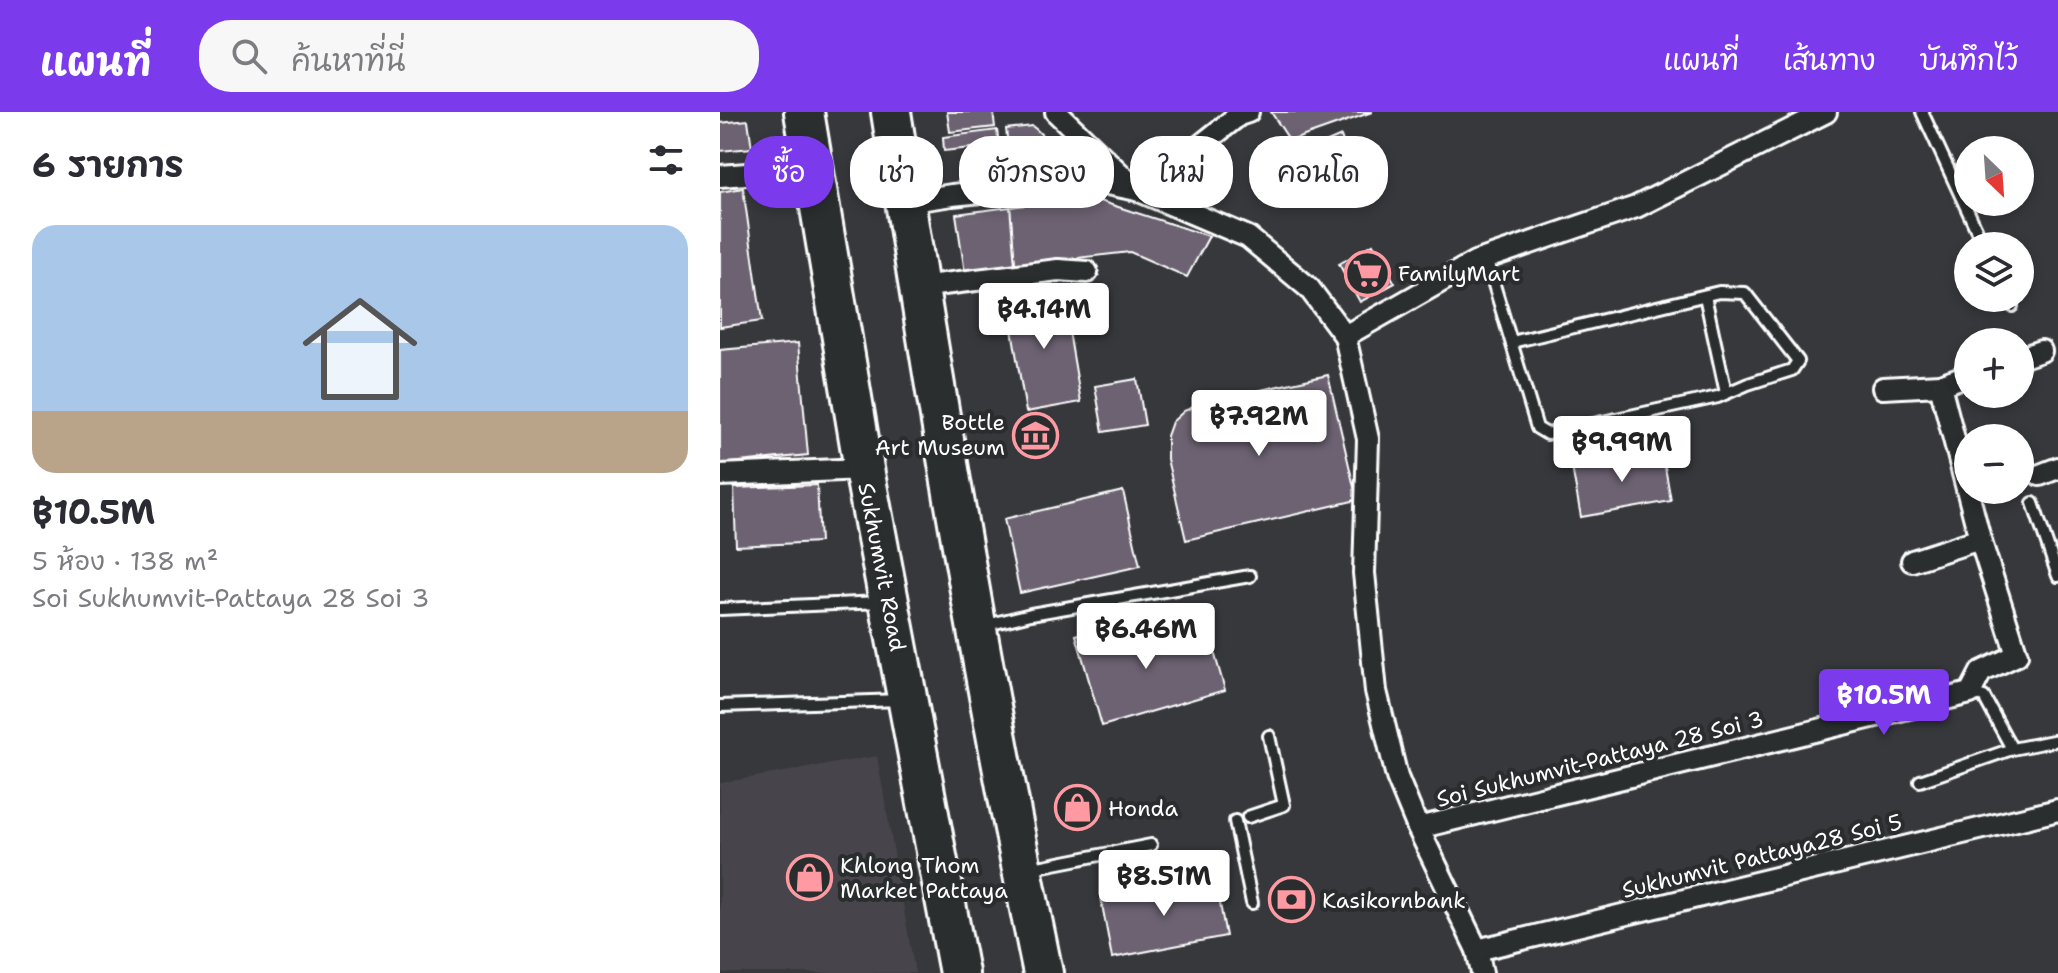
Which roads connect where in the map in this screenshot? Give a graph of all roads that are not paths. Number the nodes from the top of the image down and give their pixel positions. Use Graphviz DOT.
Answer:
graph roads {
  1 [pos="804,112"];
  2 [pos="891,112"];
  3 [pos="1056,112"];
  4 [pos="1248,112"];
  5 [pos="1826,112"];
  6 [pos="1922,112"];
  7 [pos="808,136"];
  8 [pos="895,136"];
  9 [pos="1213,136"];
  10 [pos="744,174"];
  11 [pos="720,176"];
  12 [pos="1130,183"];
  13 [pos="1130,189"];
  14 [pos="943,196"];
  15 [pos="820,208"];
  16 [pos="906,208"];
  17 [pos="1180,208"];
  18 [pos="1978,232"];
  19 [pos="1486,258"];
  20 [pos="1087,272"];
  21 [pos="919,287"];
  22 [pos="1705,296"];
  23 [pos="1345,336"];
  24 [pos="1512,342"];
  25 [pos="2041,351"];
  26 [pos="2034,353"];
  27 [pos="1954,380"];
  28 [pos="1940,385"];
  29 [pos="1883,388"];
  30 [pos="1726,393"];
  31 [pos="864,469"];
  32 [pos="720,475"];
  33 [pos="2033,504"];
  34 [pos="1980,539"];
  35 [pos="1912,561"];
  36 [pos="1250,576"];
  37 [pos="2058,576"];
  38 [pos="889,601"];
  39 [pos="720,609"];
  40 [pos="977,627"];
  41 [pos="1970,693"];
  42 [pos="907,700"];
  43 [pos="720,706"];
  44 [pos="1269,736"];
  45 [pos="2058,740"];
  46 [pos="2012,749"];
  47 [pos="1920,781"];
  48 [pos="2058,810"];
  49 [pos="1248,817"];
  50 [pos="1235,821"];
  51 [pos="1418,828"];
  52 [pos="1151,845"];
  53 [pos="1022,870"];
  54 [pos="1252,903"];
  55 [pos="1477,950"];
  56 [pos="959,973"];
  57 [pos="1043,973"];
  58 [pos="1482,973"];
  1 -- 7 [label="highway, Sukhumvit Road"];
  2 -- 8 [label="highway"];
  3 -- 12 [label="street"];
  4 -- 9 [label="street"];
  5 -- 19 [label="street"];
  6 -- 18 [label="lane"];
  10 -- 11 [label="street"];
  13 -- 14 [label="street"];
  15 -- 31 [label="highway, Sukhumvit Road"];
  16 -- 21 [label="highway"];
  17 -- 23 [label="street"];
  19 -- 23 [label="street"];
  19 -- 24 [label="lane"];
  20 -- 21 [label="street"];
  21 -- 40 [label="highway"];
  22 -- 24 [label="lane"];
  22 -- 30 [label="lane"];
  22 -- 30 [label="lane"];
  23 -- 51 [label="street"];
  24 -- 30 [label="lane"];
  25 -- 26 [label="street"];
  27 -- 28 [label="street"];
  28 -- 29 [label="street"];
  28 -- 34 [label="street"];
  31 -- 32 [label="street"];
  31 -- 38 [label="highway, Sukhumvit Road"];
  33 -- 37 [label="lane"];
  34 -- 35 [label="street"];
  34 -- 41 [label="street"];
  36 -- 40 [label="lane"];
  38 -- 39 [label="lane"];
  38 -- 42 [label="highway, Sukhumvit Road"];
  40 -- 53 [label="highway"];
  41 -- 46 [label="lane"];
  41 -- 51 [label="street, Soi Sukhumvit-Pattaya 28 Soi 3"];
  42 -- 43 [label="lane"];
  42 -- 56 [label="highway, Sukhumvit Road"];
  44 -- 49 [label="lane"];
  45 -- 46 [label="lane"];
  46 -- 47 [label="lane"];
  48 -- 55 [label="street, Sukhumvit Pattaya28 Soi 5"];
  50 -- 54 [label="lane"];
  51 -- 55 [label="street"];
  52 -- 53 [label="lane"];
  53 -- 57 [label="highway"];
  55 -- 58 [label="street"];
}
